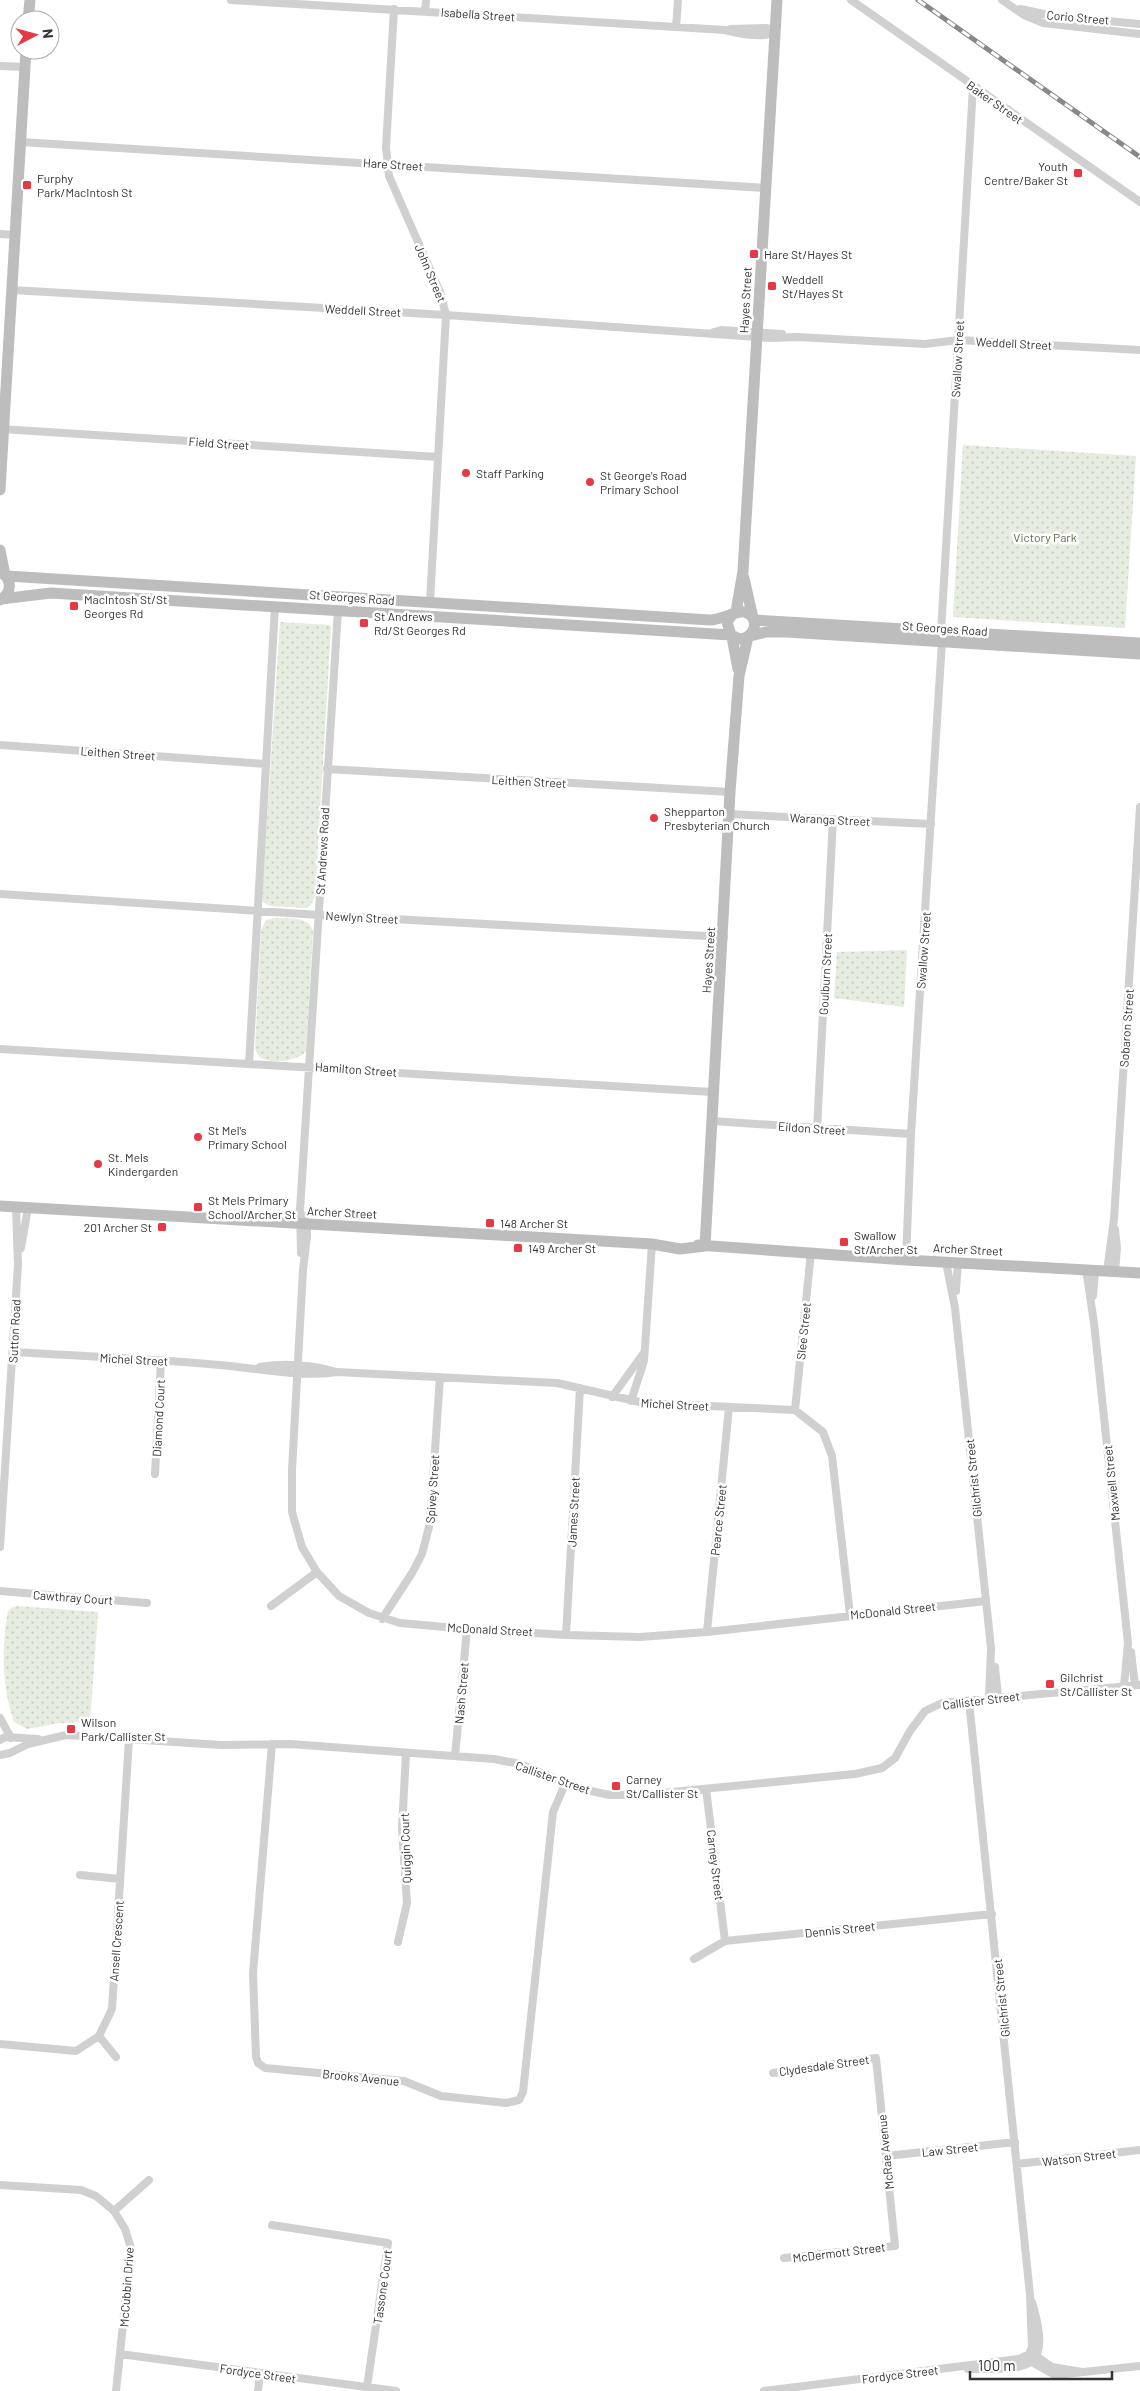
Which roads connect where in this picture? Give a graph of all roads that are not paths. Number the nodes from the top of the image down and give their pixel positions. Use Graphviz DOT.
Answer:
graph roads {
  1 [pos="231,0"];
  2 [pos="426,0"];
  3 [pos="678,0"];
  4 [pos="777,0"];
  5 [pos="851,0"];
  6 [pos="296,2"];
  7 [pos="1004,2"];
  8 [pos="394,9"];
  9 [pos="425,11"];
  10 [pos="1140,24"];
  11 [pos="676,27"];
  12 [pos="775,33"];
  13 [pos="1140,34"];
  14 [pos="25,60"];
  15 [pos="0,66"];
  16 [pos="25,67"];
  17 [pos="973,87"];
  18 [pos="21,142"];
  19 [pos="388,163"];
  20 [pos="766,188"];
  21 [pos="1140,202"];
  22 [pos="0,234"];
  23 [pos="15,235"];
  24 [pos="12,290"];
  25 [pos="446,315"];
  26 [pos="757,334"];
  27 [pos="958,340"];
  28 [pos="1140,350"];
  29 [pos="2,429"];
  30 [pos="438,457"];
  31 [pos="0,490"];
  32 [pos="0,550"];
  33 [pos="742,572"];
  34 [pos="4,574"];
  35 [pos="127,584"];
  36 [pos="276,593"];
  37 [pos="126,597"];
  38 [pos="351,598"];
  39 [pos="1,600"];
  40 [pos="430,602"];
  41 [pos="275,606"];
  42 [pos="344,610"];
  43 [pos="583,612"];
  44 [pos="734,613"];
  45 [pos="429,616"];
  46 [pos="672,617"];
  47 [pos="703,619"];
  48 [pos="753,619"];
  49 [pos="582,625"];
  50 [pos="784,627"];
  51 [pos="671,631"];
  52 [pos="702,632"];
  53 [pos="732,636"];
  54 [pos="749,637"];
  55 [pos="942,637"];
  56 [pos="1140,643"];
  57 [pos="1101,646"];
  58 [pos="1140,654"];
  59 [pos="739,676"];
  60 [pos="0,744"];
  61 [pos="266,764"];
  62 [pos="327,769"];
  63 [pos="730,792"];
  64 [pos="1140,807"];
  65 [pos="729,814"];
  66 [pos="833,819"];
  67 [pos="931,824"];
  68 [pos="1138,859"];
  69 [pos="0,894"];
  70 [pos="258,910"];
  71 [pos="319,915"];
  72 [pos="724,937"];
  73 [pos="0,1049"];
  74 [pos="249,1064"];
  75 [pos="310,1067"];
  76 [pos="712,1092"];
  77 [pos="712,1121"];
  78 [pos="817,1129"];
  79 [pos="911,1134"];
  80 [pos="0,1206"];
  81 [pos="22,1207"];
  82 [pos="302,1220"];
  83 [pos="652,1244"];
  84 [pos="705,1246"];
  85 [pos="810,1252"];
  86 [pos="906,1260"];
  87 [pos="952,1262"];
  88 [pos="18,1264"];
  89 [pos="1101,1270"];
  90 [pos="1140,1273"];
  91 [pos="955,1308"];
  92 [pos="645,1350"];
  93 [pos="13,1352"];
  94 [pos="161,1361"];
  95 [pos="297,1370"];
  96 [pos="440,1377"];
  97 [pos="580,1388"];
  98 [pos="612,1397"];
  99 [pos="631,1401"];
  100 [pos="729,1407"];
  101 [pos="795,1410"];
  102 [pos="156,1474"];
  103 [pos="0,1547"];
  104 [pos="317,1572"];
  105 [pos="0,1591"];
  106 [pos="986,1601"];
  107 [pos="147,1603"];
  108 [pos="271,1606"];
  109 [pos="850,1615"];
  110 [pos="382,1619"];
  111 [pos="467,1629"];
  112 [pos="707,1632"];
  113 [pos="566,1635"];
  114 [pos="1128,1643"];
  115 [pos="991,1648"];
  116 [pos="1138,1685"];
  117 [pos="1124,1686"];
  118 [pos="998,1697"];
  119 [pos="989,1698"];
  120 [pos="969,1701"];
  121 [pos="0,1718"];
  122 [pos="11,1738"];
  123 [pos="52,1738"];
  124 [pos="129,1739"];
  125 [pos="0,1740"];
  126 [pos="272,1744"];
  127 [pos="14,1750"];
  128 [pos="2,1753"];
  129 [pos="406,1753"];
  130 [pos="455,1756"];
  131 [pos="566,1782"];
  132 [pos="706,1789"];
  133 [pos="80,1875"];
  134 [pos="120,1879"];
  135 [pos="992,1914"];
  136 [pos="725,1940"];
  137 [pos="398,1942"];
  138 [pos="694,1959"];
  139 [pos="100,2036"];
  140 [pos="0,2044"];
  141 [pos="116,2057"];
  142 [pos="876,2058"];
  143 [pos="772,2073"];
  144 [pos="1015,2142"];
  145 [pos="1140,2150"];
  146 [pos="886,2156"];
  147 [pos="1018,2164"];
  148 [pos="150,2180"];
  149 [pos="2,2184"];
  150 [pos="114,2212"];
  151 [pos="272,2225"];
  152 [pos="895,2246"];
  153 [pos="784,2258"];
  154 [pos="120,2354"];
  155 [pos="1033,2357"];
  156 [pos="1140,2366"];
  157 [pos="260,2373"];
  158 [pos="367,2387"];
  159 [pos="116,2391"];
  160 [pos="258,2391"];
  161 [pos="396,2391"];
  162 [pos="764,2391"];
  1 -- 6 [label="street, Isabella Street"];
  2 -- 9 [label="street"];
  3 -- 11 [label="street"];
  4 -- 12 [label="street, Hayes Street"];
  5 -- 17 [label="street, Baker Street"];
  6 -- 8 [label="street, Isabella Street"];
  7 -- 10 [label="street, Corio Street"];
  7 -- 13 [label="street, Corio Street"];
  8 -- 9 [label="street, Isabella Street"];
  8 -- 19 [label="street, John Street"];
  9 -- 11 [label="street, Isabella Street"];
  11 -- 12 [label="street, Isabella Street"];
  12 -- 20 [label="street, Hayes Street"];
  14 -- 16 [label="street"];
  15 -- 16 [label="street"];
  16 -- 18 [label="street"];
  17 -- 21 [label="street, Baker Street"];
  17 -- 27 [label="street, Swallow Street"];
  18 -- 19 [label="street, Hare Street"];
  18 -- 23 [label="street"];
  19 -- 20 [label="street, Hare Street"];
  19 -- 25 [label="street, John Street"];
  20 -- 26 [label="street, Hayes Street"];
  22 -- 23 [label="street"];
  23 -- 24 [label="street"];
  24 -- 25 [label="street, Weddell Street"];
  24 -- 29 [label="street"];
  25 -- 26 [label="street, Weddell Street"];
  25 -- 30 [label="street, John Street"];
  26 -- 27 [label="street, Weddell Street"];
  26 -- 33 [label="street, Hayes Street"];
  27 -- 28 [label="street, Weddell Street"];
  27 -- 55 [label="street, Swallow Street"];
  29 -- 30 [label="street, Field Street"];
  29 -- 31 [label="street"];
  30 -- 40 [label="street, John Street"];
  32 -- 34 [label="street"];
  33 -- 44 [label="street, Hayes Street"];
  33 -- 48 [label="street, Hayes Street"];
  34 -- 35 [label="street, St Georges Road"];
  34 -- 39 [label="street"];
  35 -- 36 [label="street, St Georges Road"];
  35 -- 37 [label="street"];
  36 -- 38 [label="street, St Georges Road"];
  36 -- 41 [label="street"];
  37 -- 39 [label="street, St Georges Road"];
  37 -- 41 [label="street, St Georges Road"];
  38 -- 40 [label="street, St Georges Road"];
  38 -- 42 [label="street"];
  40 -- 43 [label="street, St Georges Road"];
  40 -- 45 [label="street"];
  41 -- 42 [label="street, St Georges Road"];
  41 -- 61 [label="street"];
  42 -- 45 [label="street, St Georges Road"];
  42 -- 62 [label="street, St Andrews Road"];
  43 -- 46 [label="street, St Georges Road"];
  43 -- 49 [label="street"];
  44 -- 47 [label="street, St Georges Road"];
  44 -- 48 [label="street"];
  44 -- 53 [label="street"];
  45 -- 49 [label="street, St Georges Road"];
  46 -- 47 [label="street, St Georges Road"];
  46 -- 51 [label="street"];
  47 -- 52 [label="street"];
  48 -- 50 [label="street, St Georges Road"];
  48 -- 54 [label="street"];
  49 -- 51 [label="street, St Georges Road"];
  50 -- 54 [label="street, St Georges Road"];
  50 -- 55 [label="street, St Georges Road"];
  51 -- 52 [label="street, St Georges Road"];
  52 -- 53 [label="street, St Georges Road"];
  53 -- 54 [label="street"];
  53 -- 59 [label="street, Hayes Street"];
  54 -- 59 [label="street, Hayes Street"];
  55 -- 57 [label="street, St Georges Road"];
  55 -- 67 [label="street, Swallow Street"];
  56 -- 57 [label="street, St Georges Road"];
  57 -- 58 [label="street, St Georges Road"];
  59 -- 63 [label="street, Hayes Street"];
  60 -- 61 [label="street, Leithen Street"];
  61 -- 70 [label="street"];
  62 -- 63 [label="street, Leithen Street"];
  62 -- 71 [label="street, St Andrews Road"];
  63 -- 65 [label="street, Hayes Street"];
  64 -- 68 [label="street, Sobaron Street"];
  65 -- 66 [label="street, Waranga Street"];
  65 -- 72 [label="street, Hayes Street"];
  66 -- 67 [label="street, Waranga Street"];
  66 -- 78 [label="street, Goulburn Street"];
  67 -- 79 [label="street, Swallow Street"];
  68 -- 89 [label="street, Sobaron Street"];
  69 -- 70 [label="street, Newlyn Street"];
  70 -- 71 [label="street, Newlyn Street"];
  70 -- 74 [label="street"];
  71 -- 72 [label="street, Newlyn Street"];
  71 -- 75 [label="street, St Andrews Road"];
  72 -- 76 [label="street, Hayes Street"];
  73 -- 74 [label="street, Hamilton Street"];
  74 -- 75 [label="street, Hamilton Street"];
  75 -- 76 [label="street, Hamilton Street"];
  75 -- 82 [label="street, St Andrews Road"];
  76 -- 77 [label="street, Hayes Street"];
  77 -- 78 [label="street, Eildon Street"];
  77 -- 84 [label="street, Hayes Street"];
  78 -- 79 [label="street, Eildon Street"];
  79 -- 86 [label="street, Swallow Street"];
  80 -- 81 [label="street, Archer Street"];
  81 -- 82 [label="street, Archer Street"];
  81 -- 88 [label="street, Sutton Road"];
  81 -- 88 [label="street, Sutton Road"];
  82 -- 83 [label="street, Archer Street"];
  82 -- 95 [label="street, McDonald Street"];
  83 -- 84 [label="street, Archer Street"];
  83 -- 92 [label="street"];
  84 -- 85 [label="street, Archer Street"];
  85 -- 86 [label="street, Archer Street"];
  85 -- 101 [label="street, Slee Street"];
  86 -- 87 [label="street, Archer Street"];
  87 -- 89 [label="street, Archer Street"];
  87 -- 91 [label="street, Gilchrist Street"];
  87 -- 91 [label="street, Gilchrist Street"];
  88 -- 93 [label="street, Sutton Road"];
  89 -- 90 [label="street, Archer Street"];
  89 -- 114 [label="street, Maxwell Street"];
  91 -- 106 [label="street, Gilchrist Street"];
  92 -- 98 [label="street"];
  92 -- 99 [label="street"];
  93 -- 94 [label="street, Michel Street"];
  93 -- 103 [label="street, Sutton Road"];
  94 -- 95 [label="street, Michel Street"];
  94 -- 102 [label="street, Diamond Court"];
  95 -- 96 [label="street, Michel Street"];
  95 -- 104 [label="street, McDonald Street"];
  96 -- 97 [label="street, Michel Street"];
  96 -- 110 [label="street, Spivey Street"];
  97 -- 98 [label="street, Michel Street"];
  97 -- 113 [label="street, James Street"];
  98 -- 99 [label="street, Michel Street"];
  99 -- 100 [label="street, Michel Street"];
  100 -- 101 [label="street, Michel Street"];
  100 -- 112 [label="street, Pearce Street"];
  101 -- 109 [label="street"];
  104 -- 108 [label="street"];
  104 -- 110 [label="street, McDonald Street"];
  105 -- 107 [label="street, Cawthray Court"];
  106 -- 109 [label="street, McDonald Street"];
  106 -- 115 [label="street, Gilchrist Street"];
  109 -- 112 [label="street, McDonald Street"];
  110 -- 111 [label="street, McDonald Street"];
  111 -- 113 [label="street, McDonald Street"];
  111 -- 130 [label="street, Nash Street"];
  112 -- 113 [label="street, McDonald Street"];
  114 -- 116 [label="street, Maxwell Street"];
  114 -- 117 [label="street, Maxwell Street"];
  115 -- 118 [label="street, Gilchrist Street"];
  115 -- 119 [label="street, Gilchrist Street"];
  116 -- 117 [label="street, Callister Street"];
  117 -- 118 [label="street, Callister Street"];
  118 -- 119 [label="street, Callister Street"];
  119 -- 120 [label="street, Callister Street"];
  120 -- 132 [label="street, Callister Street"];
  120 -- 135 [label="street, Gilchrist Street"];
  121 -- 122 [label="street"];
  122 -- 123 [label="street, Callister Street"];
  122 -- 125 [label="street, Callister Street"];
  122 -- 127 [label="street"];
  123 -- 124 [label="street, Callister Street"];
  123 -- 127 [label="street, Callister Street"];
  124 -- 126 [label="street, Callister Street"];
  124 -- 134 [label="street, Ansell Crescent"];
  126 -- 129 [label="street, Callister Street"];
  126 -- 131 [label="street, Brooks Avenue"];
  127 -- 128 [label="street, Callister Street"];
  129 -- 130 [label="street, Callister Street"];
  129 -- 137 [label="street, Quiggin Court"];
  130 -- 131 [label="street, Callister Street"];
  131 -- 132 [label="street, Callister Street"];
  132 -- 136 [label="street, Carney Street"];
  133 -- 134 [label="street"];
  134 -- 139 [label="street, Ansell Crescent"];
  135 -- 136 [label="street, Dennis Street"];
  135 -- 144 [label="street, Gilchrist Street"];
  136 -- 138 [label="street, Dennis Street"];
  139 -- 140 [label="street"];
  139 -- 141 [label="street"];
  142 -- 143 [label="street, Clydesdale Street"];
  142 -- 146 [label="street, McRae Avenue"];
  144 -- 146 [label="street, Law Street"];
  144 -- 147 [label="street, Gilchrist Street"];
  145 -- 147 [label="street, Watson Street"];
  146 -- 152 [label="street, McRae Avenue"];
  147 -- 155 [label="street, Gilchrist Street"];
  148 -- 150 [label="street"];
  149 -- 150 [label="street, McCubbin Drive"];
  150 -- 154 [label="street, McCubbin Drive"];
  151 -- 158 [label="street, Tassone Court"];
  152 -- 153 [label="street, McDermott Street"];
  154 -- 157 [label="street, Fordyce Street"];
  154 -- 159 [label="street, McCubbin Drive"];
  155 -- 156 [label="street"];
  155 -- 162 [label="street, Fordyce Street"];
  157 -- 158 [label="street, Fordyce Street"];
  157 -- 160 [label="street"];
  158 -- 161 [label="street, Fordyce Street"];
}
